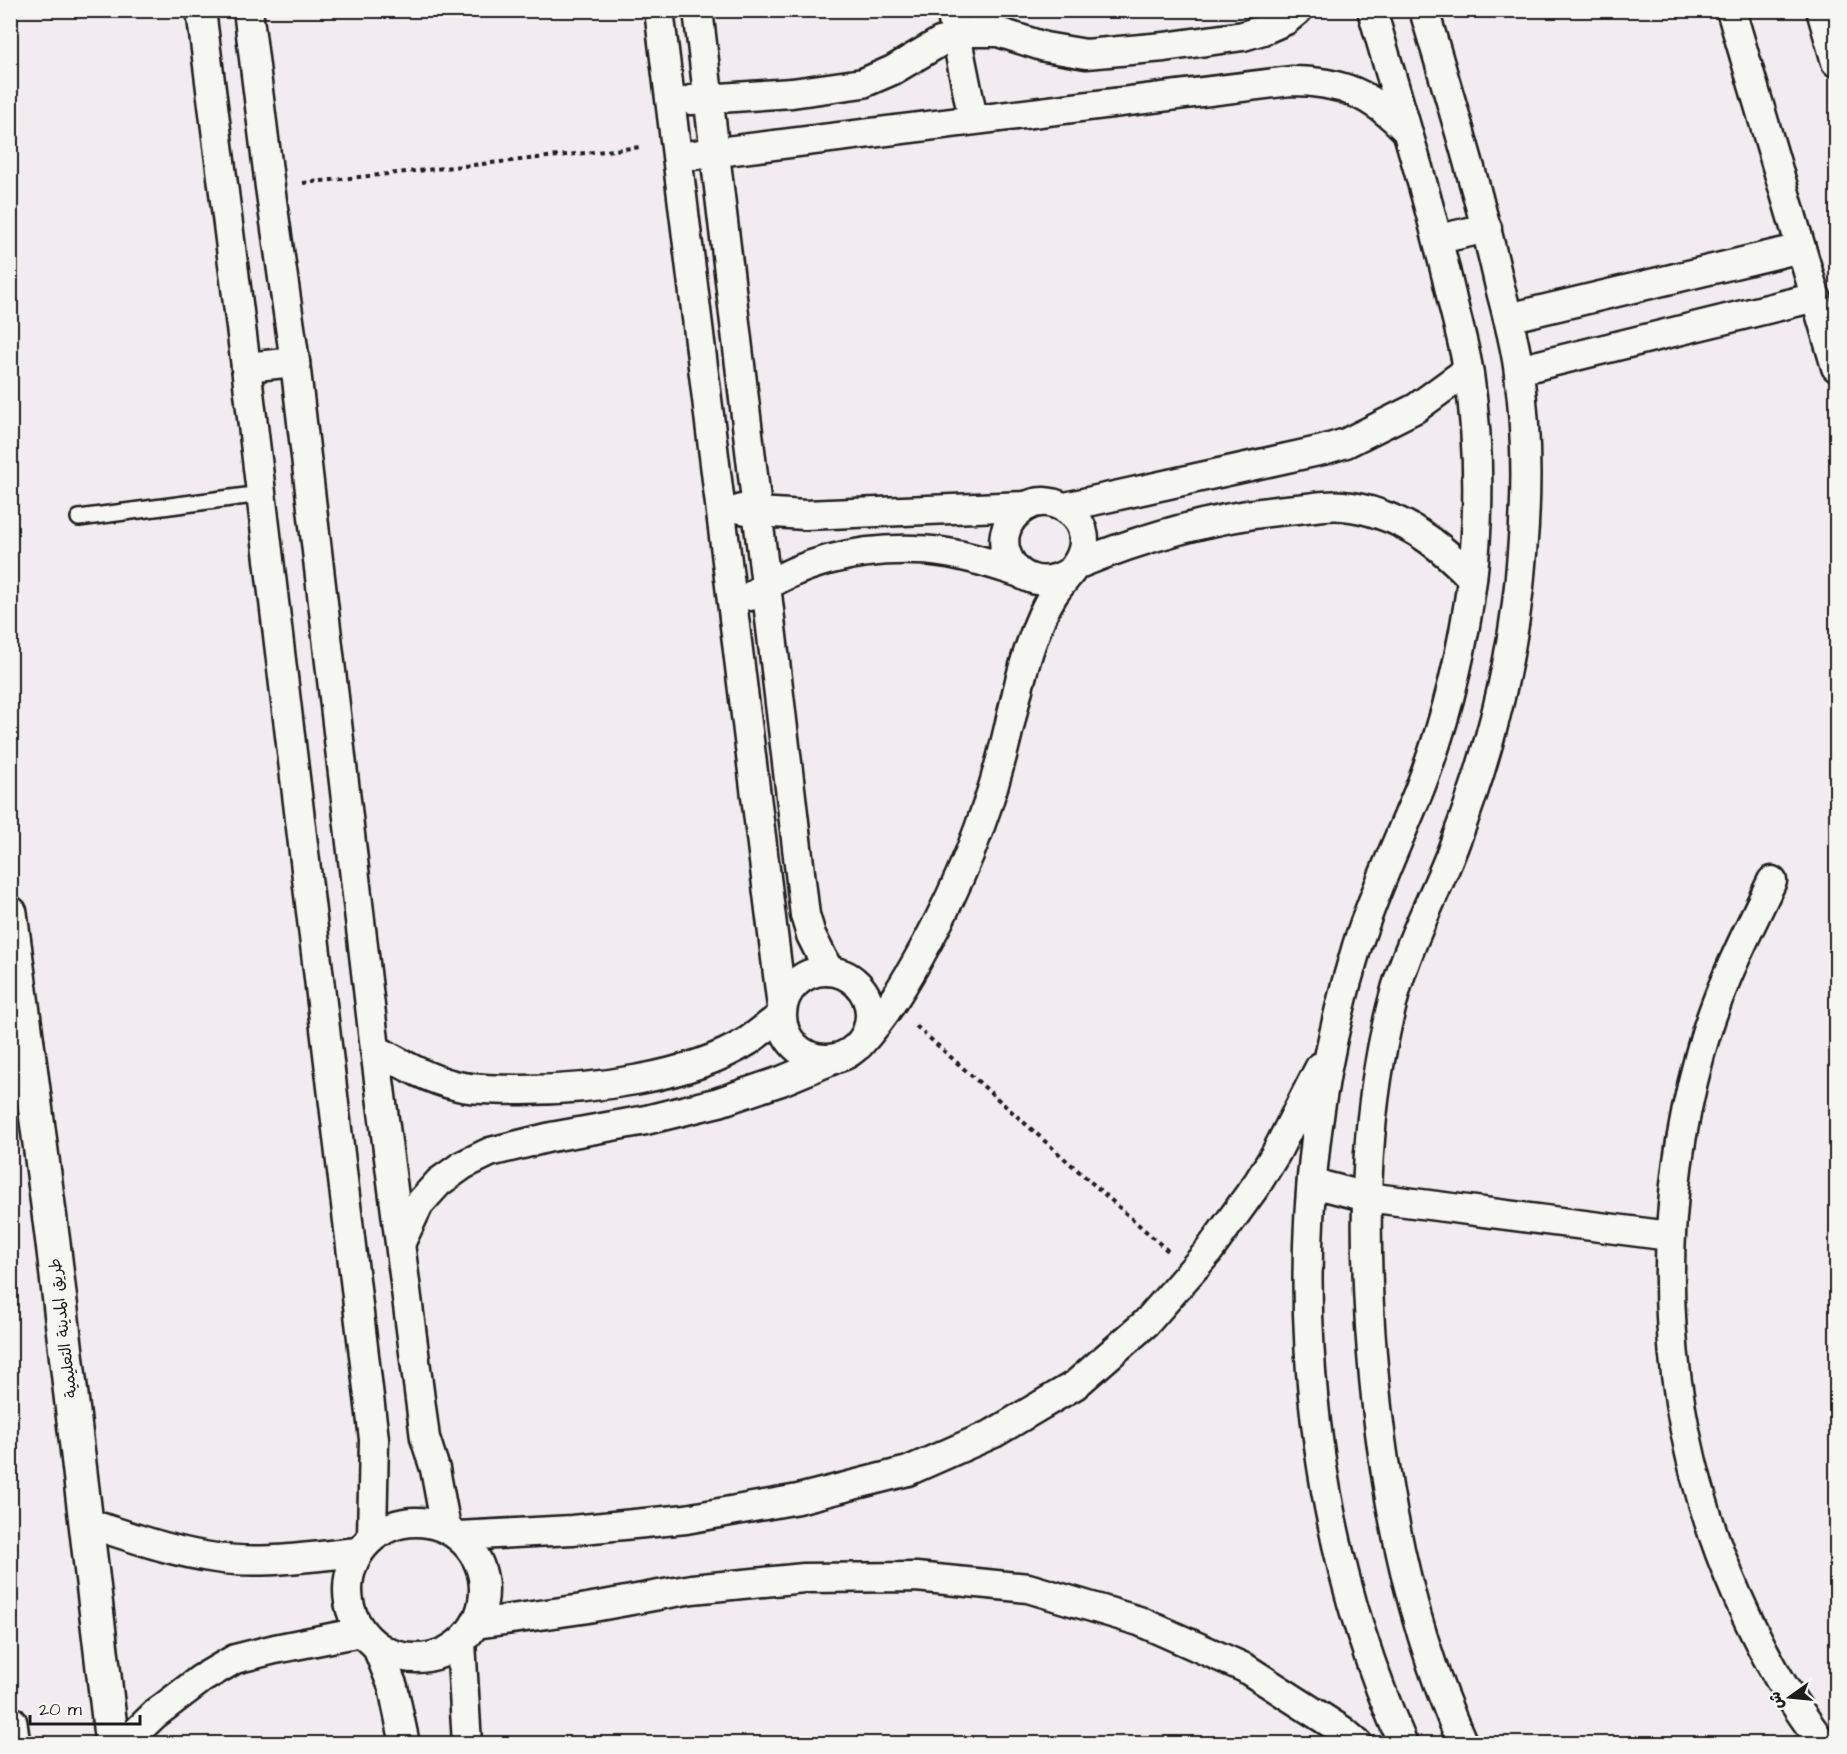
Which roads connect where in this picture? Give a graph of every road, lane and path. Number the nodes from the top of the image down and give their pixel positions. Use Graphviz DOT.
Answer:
graph roads {
  1 [pos="201,10"];
  2 [pos="248,10"];
  3 [pos="659,10"];
  4 [pos="698,10"];
  5 [pos="1298,10"];
  6 [pos="1372,10"];
  7 [pos="1424,10"];
  8 [pos="1731,10"];
  9 [pos="1821,10"];
  10 [pos="954,23"];
  11 [pos="1836,62"];
  12 [pos="708,98"];
  13 [pos="670,103"];
  14 [pos="973,119"];
  15 [pos="1407,130"];
  16 [pos="676,150"];
  17 [pos="713,152"];
  18 [pos="270,187"];
  19 [pos="1487,228"];
  20 [pos="1439,239"];
  21 [pos="1801,248"];
  22 [pos="1816,297"];
  23 [pos="1508,318"];
  24 [pos="295,362"];
  25 [pos="246,367"];
  26 [pos="1836,367"];
  27 [pos="1468,370"];
  28 [pos="1519,370"];
  29 [pos="261,494"];
  30 [pos="720,505"];
  31 [pos="1026,506"];
  32 [pos="1065,507"];
  33 [pos="758,512"];
  34 [pos="79,519"];
  35 [pos="1072,569"];
  36 [pos="1018,572"];
  37 [pos="1472,578"];
  38 [pos="766,585"];
  39 [pos="733,610"];
  40 [pos="1772,881"];
  41 [pos="10,913"];
  42 [pos="829,971"];
  43 [pos="892,1004"];
  44 [pos="781,1012"];
  45 [pos="1332,1044"];
  46 [pos="859,1045"];
  47 [pos="375,1049"];
  48 [pos="834,1059"];
  49 [pos="1312,1184"];
  50 [pos="1367,1197"];
  51 [pos="1670,1236"];
  52 [pos="401,1242"];
  53 [pos="1191,1272"];
  54 [pos="87,1523"];
  55 [pos="452,1532"];
  56 [pos="365,1544"];
  57 [pos="469,1633"];
  58 [pos="369,1640"];
  59 [pos="10,1723"];
  60 [pos="13,1743"];
  61 [pos="112,1743"];
  62 [pos="124,1743"];
  63 [pos="405,1743"];
  64 [pos="467,1743"];
  65 [pos="1358,1743"];
  66 [pos="1403,1743"];
  67 [pos="1463,1743"];
  68 [pos="1823,1743"];
  1 -- 25 [label="street"];
  2 -- 18 [label="street"];
  3 -- 13 [label="street"];
  4 -- 12 [label="street"];
  5 -- 10 [label="street"];
  6 -- 15 [label="street"];
  7 -- 19 [label="street"];
  8 -- 21 [label="street"];
  9 -- 11 [label="street"];
  10 -- 12 [label="street"];
  10 -- 14 [label="street"];
  12 -- 13 [label="street"];
  12 -- 17 [label="street"];
  13 -- 16 [label="street"];
  14 -- 15 [label="street"];
  14 -- 17 [label="street"];
  15 -- 20 [label="street"];
  16 -- 17 [label="street"];
  16 -- 18 [label="path"];
  16 -- 30 [label="street"];
  17 -- 33 [label="street"];
  18 -- 24 [label="street"];
  19 -- 20 [label="street"];
  19 -- 23 [label="street"];
  20 -- 27 [label="street"];
  21 -- 22 [label="street"];
  21 -- 23 [label="street"];
  22 -- 26 [label="street"];
  22 -- 28 [label="street"];
  23 -- 28 [label="street"];
  24 -- 25 [label="street"];
  24 -- 47 [label="street"];
  25 -- 29 [label="street"];
  27 -- 32 [label="street"];
  27 -- 37 [label="street"];
  28 -- 50 [label="street"];
  29 -- 34 [label="lane"];
  29 -- 56 [label="street"];
  30 -- 33 [label="street"];
  30 -- 39 [label="street"];
  31 -- 32 [label="street"];
  31 -- 33 [label="street"];
  31 -- 36 [label="street"];
  32 -- 35 [label="street"];
  33 -- 38 [label="street"];
  35 -- 36 [label="street"];
  35 -- 37 [label="street"];
  35 -- 43 [label="street"];
  36 -- 38 [label="street"];
  37 -- 45 [label="street"];
  38 -- 39 [label="street"];
  38 -- 42 [label="street"];
  39 -- 44 [label="street"];
  40 -- 51 [label="street"];
  41 -- 54 [label="street, طريق المدينة التعليمية"];
  42 -- 44 [label="street"];
  42 -- 46 [label="street"];
  43 -- 46 [label="street"];
  43 -- 53 [label="path"];
  44 -- 47 [label="street"];
  44 -- 48 [label="street"];
  45 -- 49 [label="street"];
  45 -- 53 [label="street"];
  46 -- 48 [label="street"];
  47 -- 52 [label="street"];
  48 -- 52 [label="street"];
  49 -- 50 [label="street"];
  49 -- 66 [label="street"];
  50 -- 51 [label="street"];
  50 -- 67 [label="street"];
  51 -- 68 [label="street"];
  52 -- 55 [label="street"];
  53 -- 55 [label="street"];
  54 -- 56 [label="street"];
  54 -- 61 [label="street, طريق المدينة التعليمية"];
  55 -- 56 [label="street"];
  55 -- 57 [label="street"];
  56 -- 58 [label="street"];
  57 -- 58 [label="street"];
  57 -- 64 [label="street"];
  57 -- 65 [label="street"];
  58 -- 62 [label="street"];
  58 -- 63 [label="street"];
  59 -- 60 [label="street"];
}
